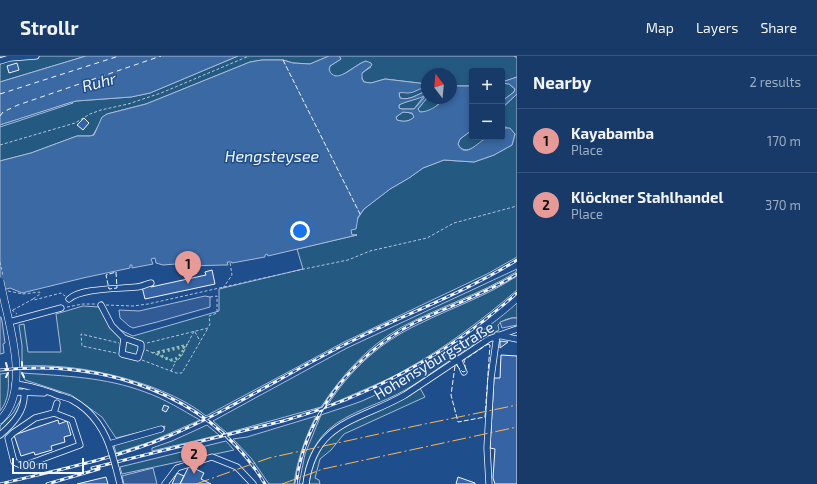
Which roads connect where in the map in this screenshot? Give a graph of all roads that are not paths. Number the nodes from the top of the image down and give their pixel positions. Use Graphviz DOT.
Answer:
graph roads {
  1 [pos="36,56"];
  2 [pos="0,61"];
  3 [pos="0,281"];
  4 [pos="151,283"];
  5 [pos="69,300"];
  6 [pos="101,305"];
  7 [pos="62,308"];
  8 [pos="9,322"];
  9 [pos="517,329"];
  10 [pos="497,335"];
  11 [pos="517,339"];
  12 [pos="124,341"];
  13 [pos="458,359"];
  14 [pos="464,372"];
  15 [pos="15,388"];
  16 [pos="24,392"];
  17 [pos="51,393"];
  18 [pos="57,403"];
  19 [pos="54,413"];
  20 [pos="0,420"];
  21 [pos="161,429"];
  22 [pos="0,435"];
  23 [pos="109,444"];
  24 [pos="120,484"];
  25 [pos="165,484"];
  26 [pos="252,484"];
  27 [pos="306,484"];
  28 [pos="489,484"];
  1 -- 2 [label="street"];
  3 -- 8 [label="main road, bridge"];
  4 -- 5 [label="street"];
  6 -- 12 [label="street"];
  7 -- 8 [label="street"];
  8 -- 15 [label="main road"];
  9 -- 10 [label="street, Hohensyburgstraße"];
  10 -- 11 [label="street"];
  10 -- 13 [label="street, Hohensyburgstraße"];
  10 -- 28 [label="street"];
  12 -- 12 [label="street"];
  13 -- 14 [label="street"];
  13 -- 27 [label="street, Hohensyburgstraße"];
  15 -- 16 [label="street"];
  15 -- 17 [label="street"];
  15 -- 20 [label="main road"];
  16 -- 17 [label="street"];
  16 -- 22 [label="street"];
  17 -- 23 [label="street"];
  18 -- 19 [label="street"];
  19 -- 19 [label="street"];
  21 -- 23 [label="street"];
  23 -- 24 [label="street, bridge"];
  25 -- 26 [label="street"];
}
